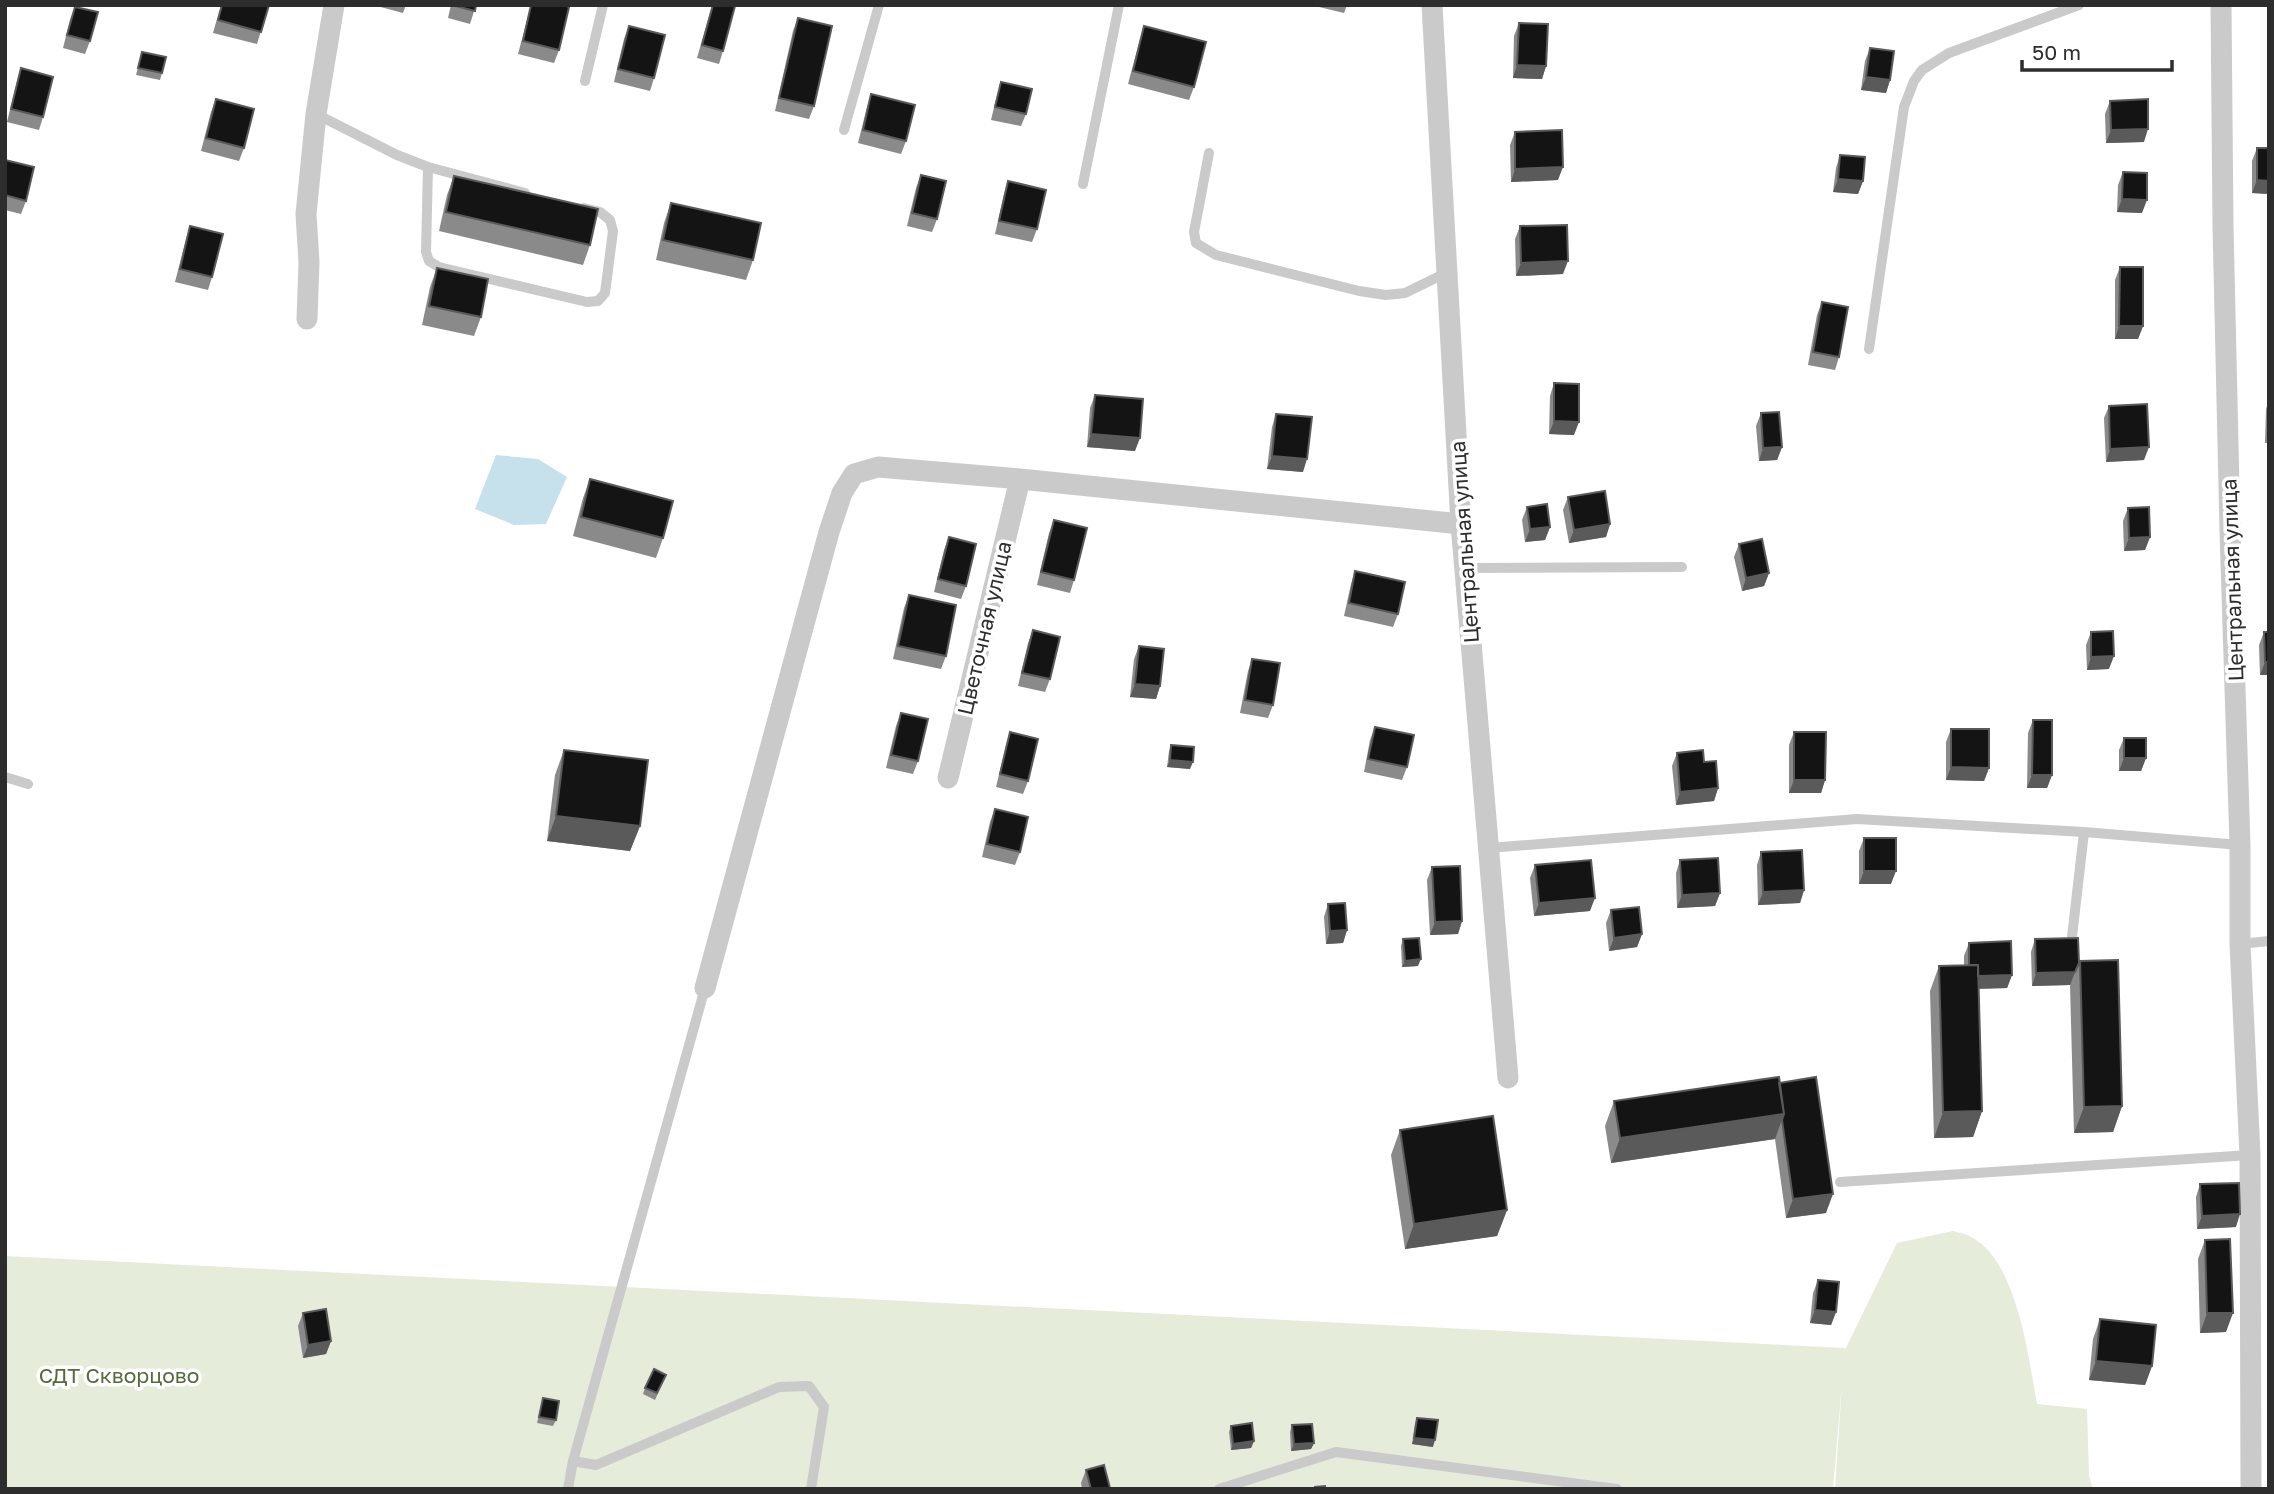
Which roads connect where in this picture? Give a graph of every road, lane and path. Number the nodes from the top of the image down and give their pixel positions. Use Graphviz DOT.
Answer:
graph roads {
  1 [pos="334,5"];
  2 [pos="603,5"];
  3 [pos="879,5"];
  4 [pos="1119,5"];
  5 [pos="1432,5"];
  6 [pos="2079,5"];
  7 [pos="2221,5"];
  8 [pos="585,81"];
  9 [pos="316,114"];
  10 [pos="844,131"];
  11 [pos="1209,153"];
  12 [pos="428,167"];
  13 [pos="1083,184"];
  14 [pos="534,195"];
  15 [pos="574,206"];
  16 [pos="1446,273"];
  17 [pos="307,319"];
  18 [pos="1868,349"];
  19 [pos="1020,479"];
  20 [pos="1461,524"];
  21 [pos="1682,567"];
  22 [pos="1465,568"];
  23 [pos="5,777"];
  24 [pos="948,778"];
  25 [pos="28,784"];
  26 [pos="2084,832"];
  27 [pos="2240,845"];
  28 [pos="1489,848"];
  29 [pos="2072,937"];
  30 [pos="2269,941"];
  31 [pos="2241,944"];
  32 [pos="705,988"];
  33 [pos="1508,1078"];
  34 [pos="2250,1155"];
  35 [pos="1840,1182"];
  36 [pos="573,1461"];
  37 [pos="568,1489"];
  38 [pos="811,1489"];
  39 [pos="1219,1489"];
  40 [pos="1617,1489"];
  41 [pos="2251,1489"];
  1 -- 9 [label="street"];
  2 -- 8 [label="lane"];
  3 -- 10 [label="lane"];
  4 -- 13 [label="lane"];
  5 -- 16 [label="street, Центральная улица"];
  6 -- 18 [label="lane"];
  7 -- 27 [label="street, Центральная улица"];
  9 -- 12 [label="lane"];
  9 -- 17 [label="street"];
  11 -- 16 [label="lane"];
  12 -- 14 [label="lane"];
  12 -- 15 [label="lane"];
  16 -- 20 [label="street, Центральная улица"];
  19 -- 20 [label="street"];
  19 -- 24 [label="street, Цветочная улица"];
  19 -- 32 [label="street"];
  20 -- 22 [label="street, Центральная улица"];
  21 -- 22 [label="lane"];
  22 -- 28 [label="street, Центральная улица"];
  23 -- 25 [label="lane"];
  26 -- 27 [label="lane"];
  26 -- 28 [label="lane"];
  26 -- 29 [label="lane"];
  27 -- 31 [label="street, Центральная улица"];
  28 -- 33 [label="street, Центральная улица"];
  30 -- 31 [label="lane"];
  31 -- 34 [label="street, Центральная улица"];
  32 -- 36 [label="lane"];
  34 -- 35 [label="lane"];
  34 -- 41 [label="street, Центральная улица"];
  36 -- 37 [label="lane"];
  36 -- 38 [label="lane"];
  39 -- 40 [label="lane"];
}
